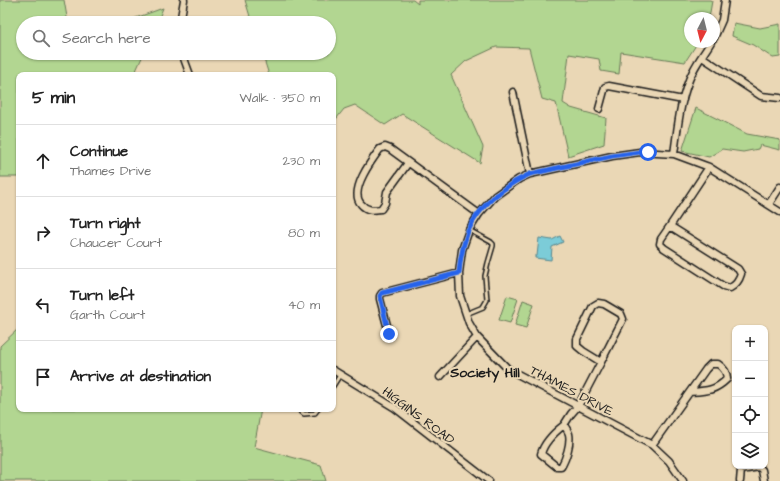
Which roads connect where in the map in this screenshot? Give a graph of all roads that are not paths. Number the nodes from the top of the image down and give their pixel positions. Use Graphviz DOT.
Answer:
graph roads {
  1 [pos="184,0"];
  2 [pos="725,0"];
  3 [pos="181,16"];
  4 [pos="720,24"];
  5 [pos="707,48"];
  6 [pos="702,57"];
  7 [pos="185,60"];
  8 [pos="189,72"];
  9 [pos="513,92"];
  10 [pos="780,98"];
  11 [pos="683,100"];
  12 [pos="599,109"];
  13 [pos="674,154"];
  14 [pos="408,163"];
  15 [pos="709,167"];
  16 [pos="530,174"];
  17 [pos="780,187"];
  18 [pos="768,204"];
  19 [pos="780,212"];
  20 [pos="479,214"];
  21 [pos="670,226"];
  22 [pos="469,230"];
  23 [pos="459,273"];
  24 [pos="466,314"];
  25 [pos="389,334"];
  26 [pos="477,337"];
  27 [pos="601,362"];
  28 [pos="336,372"];
  29 [pos="340,375"];
  30 [pos="440,377"];
  31 [pos="336,381"];
  32 [pos="690,392"];
  33 [pos="578,406"];
  34 [pos="302,412"];
  35 [pos="316,412"];
  36 [pos="564,425"];
  37 [pos="652,446"];
  38 [pos="489,481"];
  39 [pos="683,481"];
  40 [pos="740,481"];
  41 [pos="764,481"];
  1 -- 3 [label="street"];
  2 -- 4 [label="street"];
  5 -- 6 [label="street"];
  6 -- 10 [label="street"];
  6 -- 11 [label="street"];
  7 -- 8 [label="street"];
  9 -- 16 [label="street"];
  11 -- 12 [label="street"];
  11 -- 13 [label="street"];
  13 -- 15 [label="street, THAMES DRIVE"];
  13 -- 16 [label="street, THAMES DRIVE"];
  14 -- 14 [label="street"];
  14 -- 20 [label="street"];
  15 -- 18 [label="street, THAMES DRIVE"];
  15 -- 21 [label="street"];
  16 -- 20 [label="street, THAMES DRIVE"];
  17 -- 18 [label="street"];
  18 -- 19 [label="street, THAMES DRIVE"];
  20 -- 22 [label="street, THAMES DRIVE"];
  21 -- 21 [label="street"];
  22 -- 23 [label="street, THAMES DRIVE"];
  22 -- 24 [label="lane"];
  23 -- 24 [label="street, THAMES DRIVE"];
  23 -- 25 [label="street"];
  24 -- 26 [label="street, THAMES DRIVE"];
  26 -- 30 [label="street"];
  26 -- 33 [label="street, THAMES DRIVE"];
  27 -- 27 [label="street"];
  27 -- 33 [label="street"];
  28 -- 29 [label="street, HIGGINS ROAD"];
  29 -- 31 [label="lane"];
  29 -- 38 [label="street, HIGGINS ROAD"];
  32 -- 32 [label="street"];
  32 -- 37 [label="street"];
  33 -- 36 [label="street"];
  33 -- 37 [label="street, THAMES DRIVE"];
  34 -- 35 [label="lane"];
  36 -- 36 [label="street"];
  37 -- 39 [label="street, THAMES DRIVE"];
  40 -- 41 [label="street"];
}
